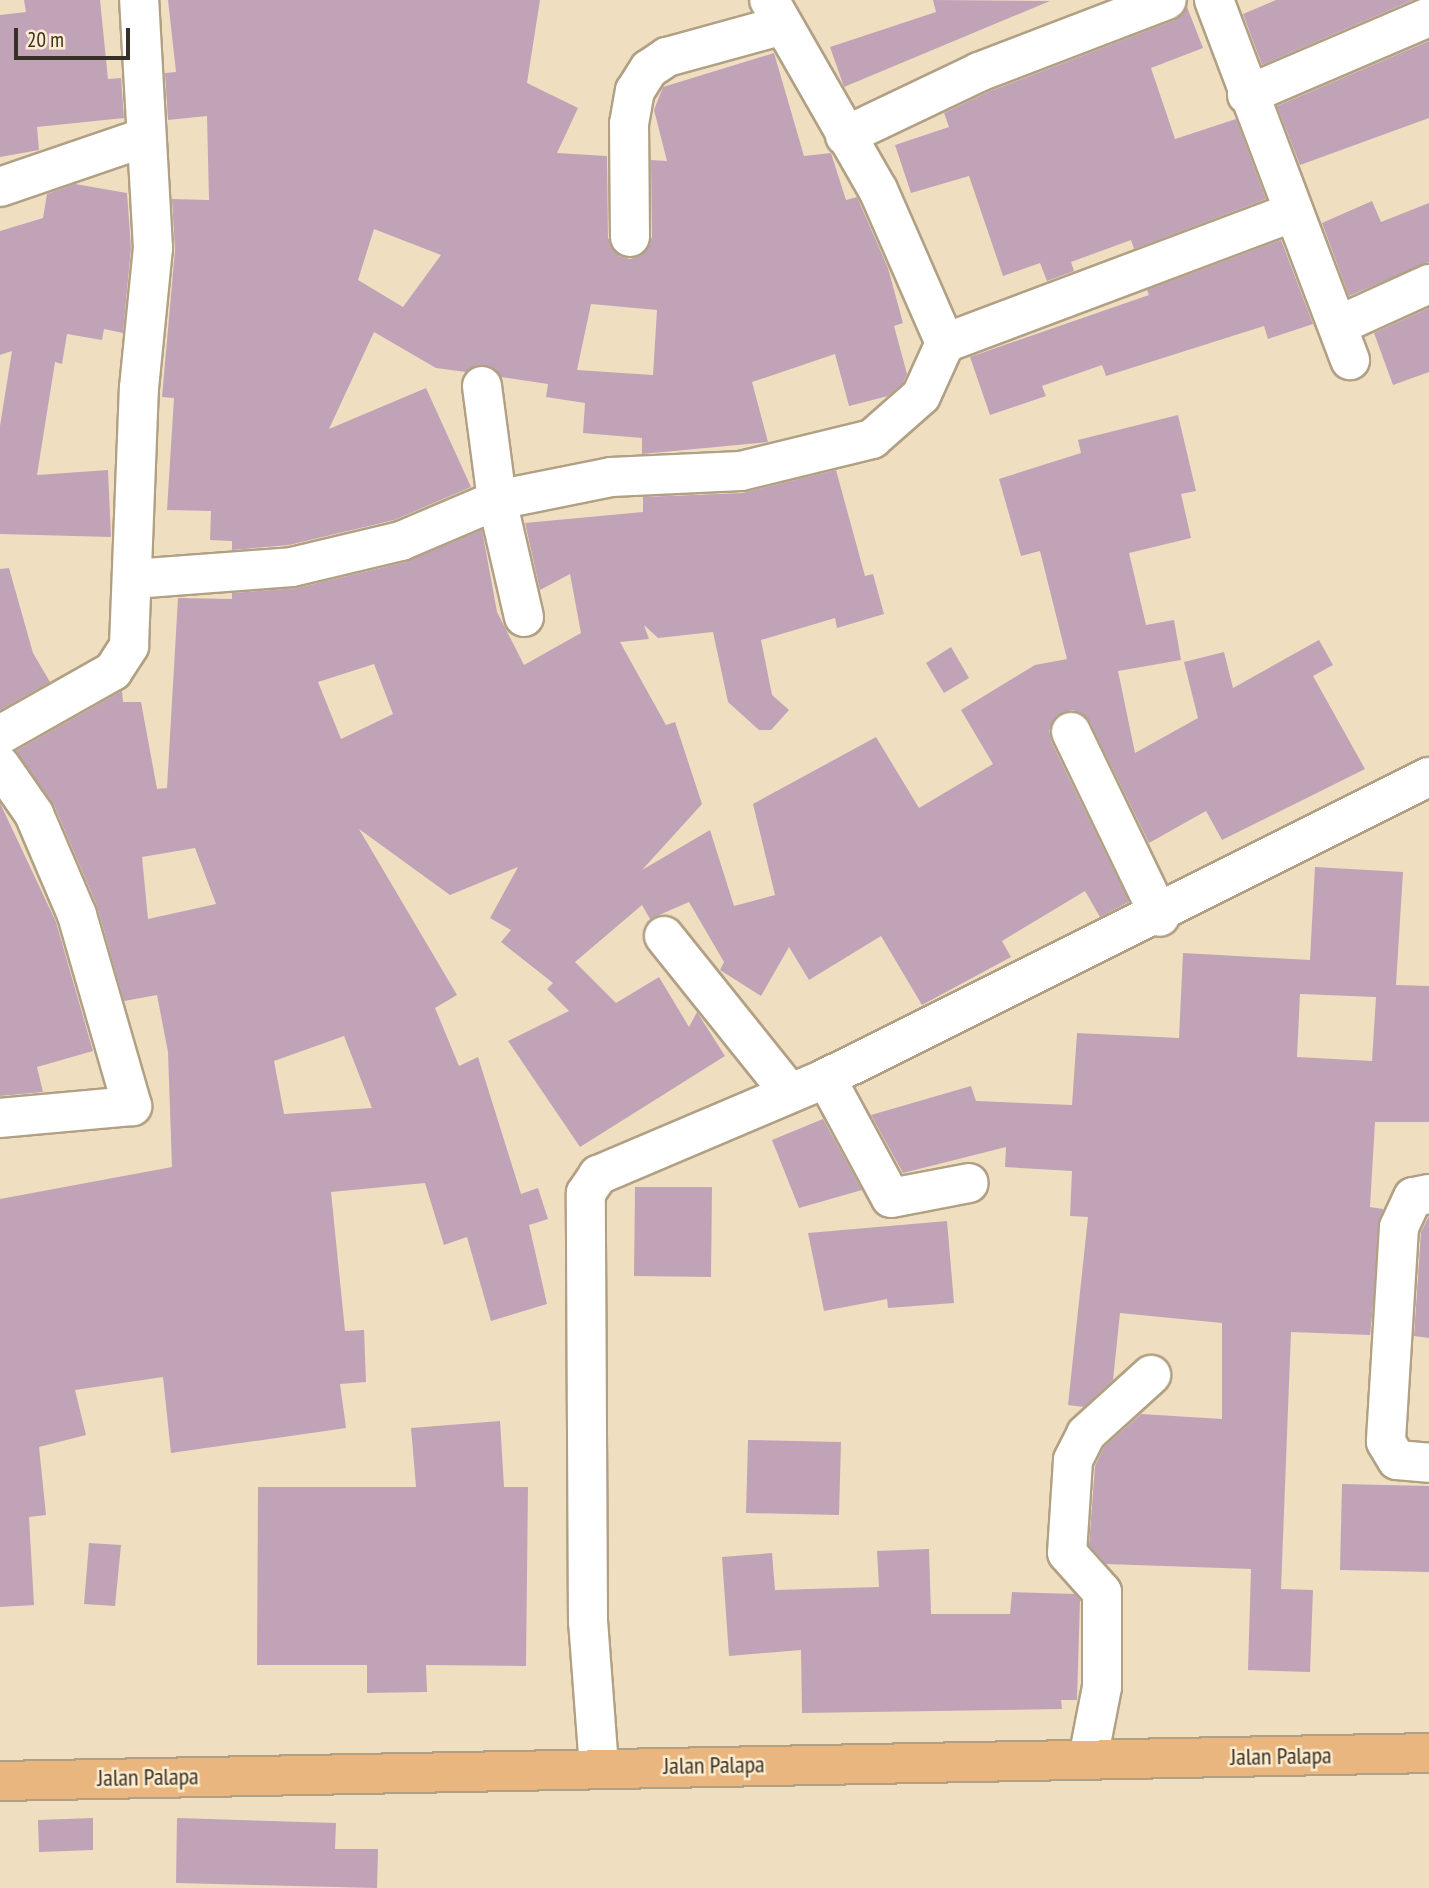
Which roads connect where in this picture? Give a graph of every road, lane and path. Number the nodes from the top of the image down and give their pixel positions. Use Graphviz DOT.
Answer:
graph roads {
  1 [pos="139,0"];
  2 [pos="1167,0"];
  3 [pos="1213,0"];
  4 [pos="776,13"];
  5 [pos="1429,17"];
  6 [pos="1247,95"];
  7 [pos="845,136"];
  8 [pos="146,137"];
  9 [pos="0,187"];
  10 [pos="1292,213"];
  11 [pos="629,237"];
  12 [pos="1429,284"];
  13 [pos="945,343"];
  14 [pos="482,386"];
  15 [pos="497,500"];
  16 [pos="132,579"];
  17 [pos="524,618"];
  18 [pos="1071,732"];
  19 [pos="0,735"];
  20 [pos="0,765"];
  21 [pos="1429,777"];
  22 [pos="1389,794"];
  23 [pos="1429,806"];
  24 [pos="1160,917"];
  25 [pos="664,936"];
  26 [pos="826,1078"];
  27 [pos="790,1093"];
  28 [pos="0,1118"];
  29 [pos="969,1183"];
  30 [pos="1429,1194"];
  31 [pos="1151,1375"];
  32 [pos="1429,1463"];
  33 [pos="1429,1753"];
  34 [pos="1088,1759"];
  35 [pos="599,1767"];
  36 [pos="0,1781"];
  1 -- 8 [label="street"];
  2 -- 7 [label="street"];
  3 -- 6 [label="street"];
  4 -- 7 [label="street"];
  4 -- 11 [label="street"];
  5 -- 6 [label="street"];
  6 -- 10 [label="street"];
  7 -- 13 [label="street"];
  8 -- 9 [label="street"];
  8 -- 16 [label="street"];
  10 -- 12 [label="street"];
  10 -- 13 [label="street"];
  13 -- 15 [label="street"];
  14 -- 15 [label="street"];
  15 -- 16 [label="street"];
  15 -- 17 [label="street"];
  16 -- 19 [label="street"];
  18 -- 24 [label="street"];
  20 -- 28 [label="street"];
  21 -- 22 [label="street"];
  22 -- 23 [label="street"];
  22 -- 24 [label="street"];
  24 -- 26 [label="street"];
  25 -- 27 [label="street"];
  26 -- 27 [label="street"];
  26 -- 29 [label="street"];
  27 -- 35 [label="street"];
  30 -- 32 [label="street"];
  31 -- 34 [label="street"];
  33 -- 34 [label="main road, Jalan Palapa"];
  34 -- 35 [label="main road, Jalan Palapa"];
  35 -- 36 [label="main road, Jalan Palapa"];
}
